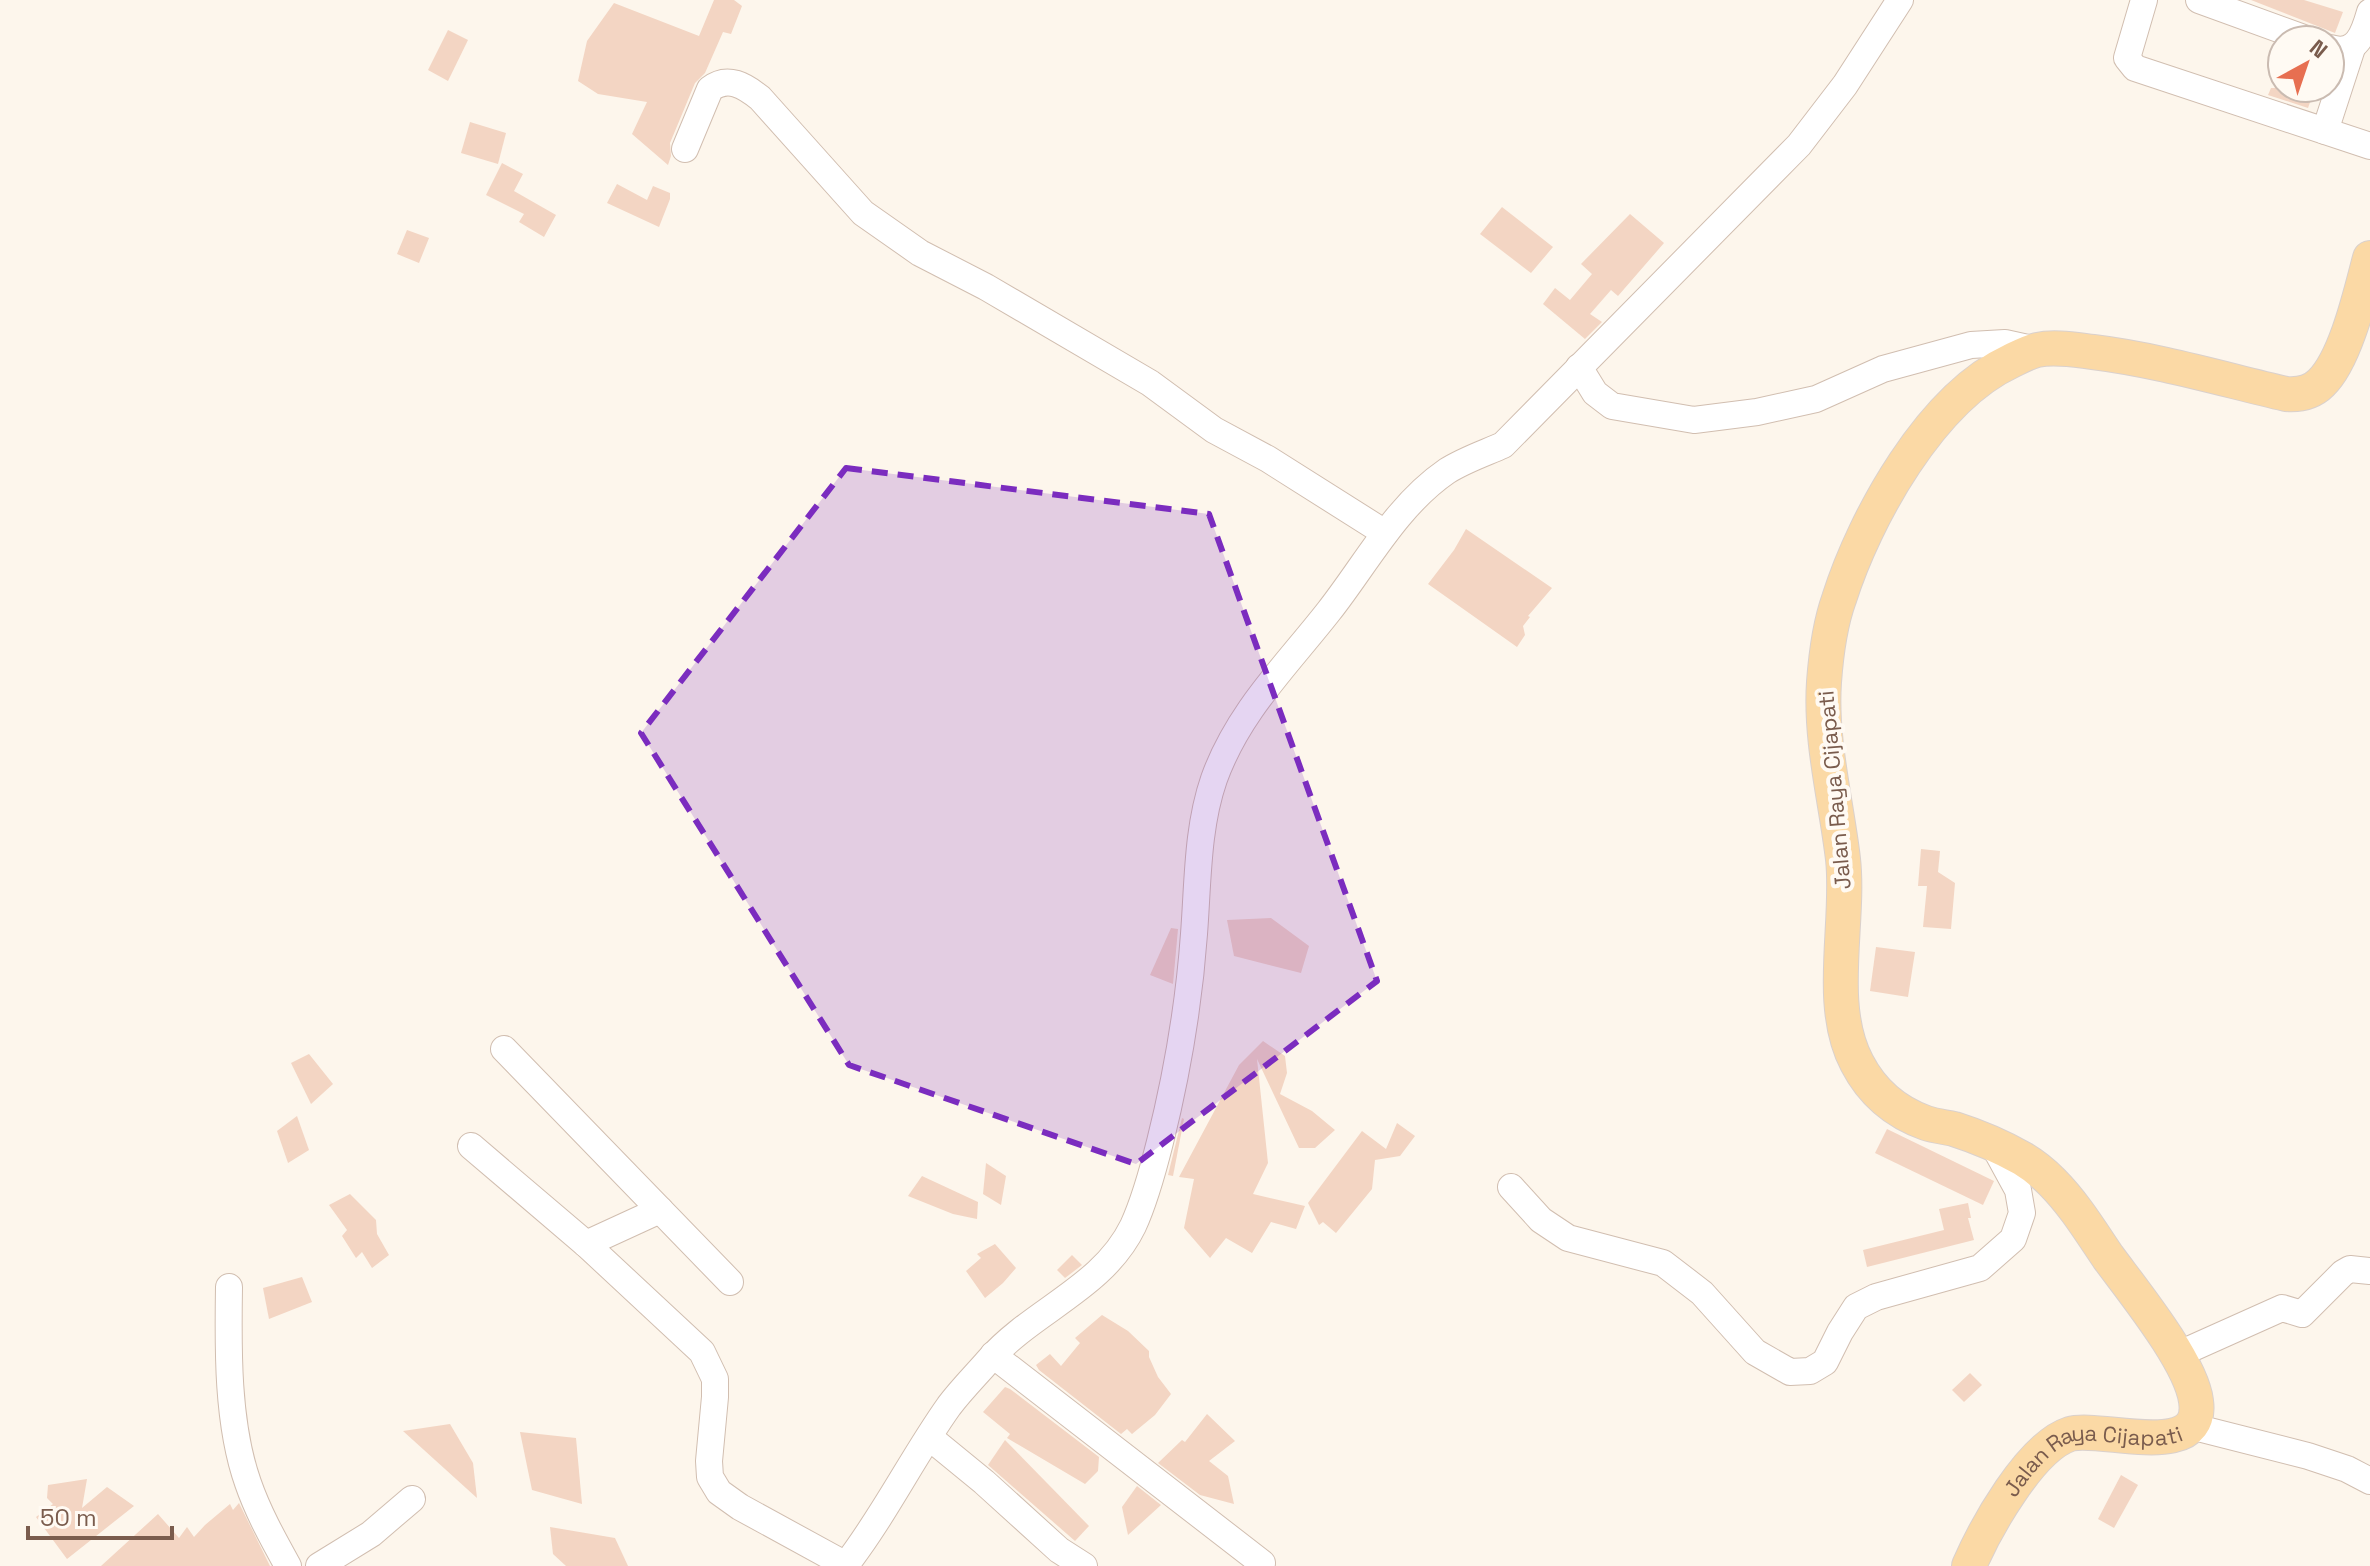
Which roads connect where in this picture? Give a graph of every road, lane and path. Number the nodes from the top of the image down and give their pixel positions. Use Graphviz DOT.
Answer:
graph roads {
  1 [pos="1900,0"];
  2 [pos="2144,0"];
  3 [pos="2199,0"];
  4 [pos="2370,12"];
  5 [pos="2266,24"];
  6 [pos="2346,46"];
  7 [pos="2330,104"];
  8 [pos="2325,131"];
  9 [pos="2370,146"];
  10 [pos="685,149"];
  11 [pos="2370,258"];
  12 [pos="2037,350"];
  13 [pos="1579,367"];
  14 [pos="1385,533"];
  15 [pos="504,1049"];
  16 [pos="471,1146"];
  17 [pos="1994,1146"];
  18 [pos="1511,1187"];
  19 [pos="660,1210"];
  20 [pos="586,1244"];
  21 [pos="2370,1271"];
  22 [pos="730,1282"];
  23 [pos="229,1287"];
  24 [pos="993,1355"];
  25 [pos="2177,1355"];
  26 [pos="2190,1426"];
  27 [pos="929,1437"];
  28 [pos="2370,1481"];
  29 [pos="412,1499"];
  30 [pos="1262,1563"];
  31 [pos="845,1565"];
  32 [pos="288,1566"];
  33 [pos="319,1566"];
  34 [pos="1084,1566"];
  35 [pos="1969,1566"];
  1 -- 13 [label="street"];
  2 -- 8 [label="street"];
  3 -- 5 [label="street"];
  4 -- 6 [label="street"];
  7 -- 8 [label="street"];
  8 -- 9 [label="street"];
  10 -- 14 [label="street"];
  11 -- 12 [label="main road, Jalan Raya Cijapati"];
  12 -- 13 [label="street"];
  12 -- 17 [label="main road, Jalan Raya Cijapati"];
  13 -- 14 [label="street"];
  14 -- 24 [label="street"];
  15 -- 19 [label="street"];
  16 -- 20 [label="street"];
  17 -- 18 [label="street"];
  17 -- 25 [label="main road, Jalan Raya Cijapati"];
  19 -- 20 [label="street"];
  19 -- 22 [label="street"];
  20 -- 31 [label="street"];
  21 -- 25 [label="street"];
  23 -- 32 [label="street"];
  24 -- 27 [label="street"];
  24 -- 30 [label="street"];
  25 -- 26 [label="main road, Jalan Raya Cijapati"];
  26 -- 28 [label="street"];
  26 -- 35 [label="main road, Jalan Raya Cijapati"];
  27 -- 31 [label="street"];
  27 -- 34 [label="street"];
  29 -- 33 [label="street"];
}
